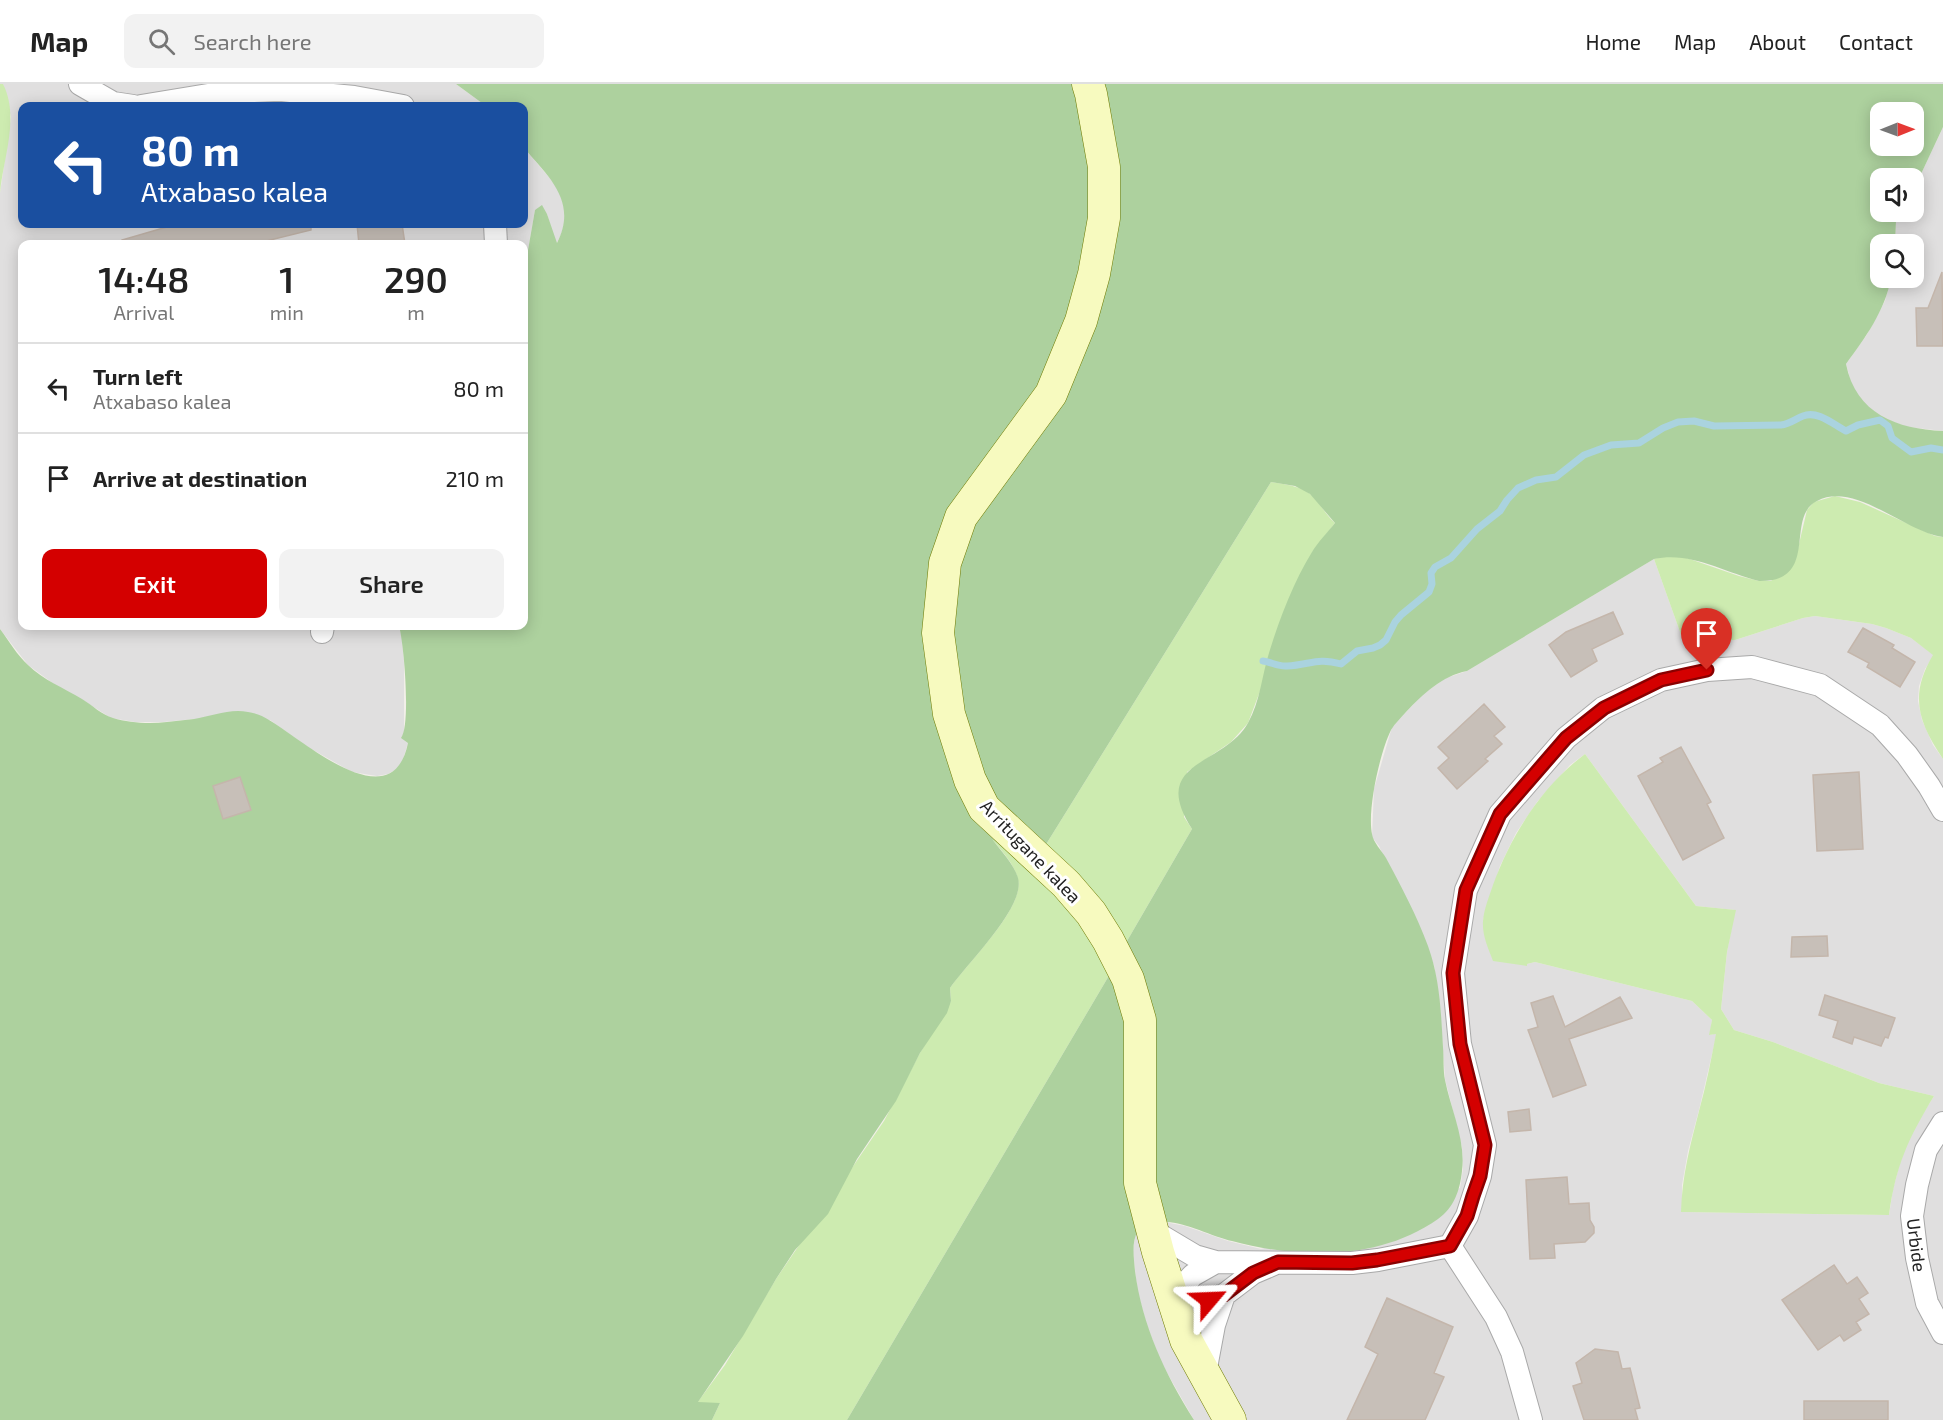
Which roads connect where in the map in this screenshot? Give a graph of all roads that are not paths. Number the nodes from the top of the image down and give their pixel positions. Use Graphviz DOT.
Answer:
graph roads {
  1 [pos="80,84"];
  2 [pos="1088,84"];
  3 [pos="111,102"];
  4 [pos="166,102"];
  5 [pos="381,102"];
  6 [pos="1943,810"];
  7 [pos="1943,1123"];
  8 [pos="1153,1231"];
  9 [pos="1450,1246"];
  10 [pos="1216,1262"];
  11 [pos="1278,1262"];
  12 [pos="1224,1295"];
  13 [pos="1172,1297"];
  14 [pos="1943,1333"];
  15 [pos="1205,1373"];
  16 [pos="1230,1420"];
  17 [pos="1531,1420"];
  1 -- 3 [label="street"];
  2 -- 8 [label="street, Arritugane kalea"];
  4 -- 5 [label="street"];
  6 -- 9 [label="street"];
  7 -- 14 [label="street, Urbide"];
  8 -- 10 [label="street"];
  8 -- 13 [label="street, Arritugane kalea"];
  9 -- 11 [label="street"];
  9 -- 17 [label="street"];
  10 -- 11 [label="street"];
  10 -- 13 [label="street"];
  11 -- 12 [label="street"];
  12 -- 13 [label="street"];
  12 -- 15 [label="street"];
  13 -- 15 [label="street, Arritugane kalea"];
  15 -- 16 [label="street, Arritugane kalea"];
}
